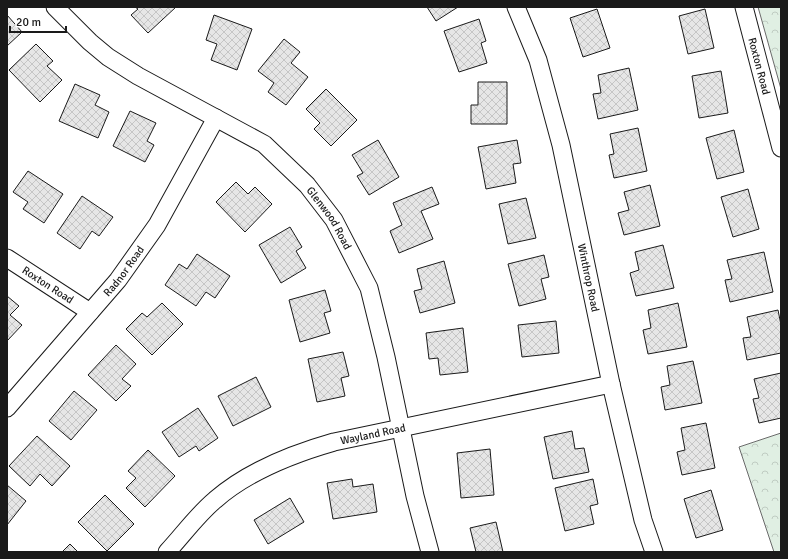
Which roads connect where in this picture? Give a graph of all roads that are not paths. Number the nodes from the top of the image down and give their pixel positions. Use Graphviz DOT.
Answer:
graph roads {
  1 [pos="56,7"];
  2 [pos="516,7"];
  3 [pos="744,7"];
  4 [pos="216,118"];
  5 [pos="781,148"];
  6 [pos="7,258"];
  7 [pos="90,312"];
  8 [pos="611,384"];
  9 [pos="7,408"];
  10 [pos="401,428"];
  11 [pos="167,552"];
  12 [pos="430,552"];
  13 [pos="654,552"];
  1 -- 4 [label="street, Glenwood Road"];
  2 -- 8 [label="street, Winthrop Road"];
  3 -- 5 [label="street, Roxton Road"];
  4 -- 7 [label="street, Radnor Road"];
  4 -- 10 [label="street, Glenwood Road"];
  6 -- 7 [label="street, Roxton Road"];
  7 -- 9 [label="street, Radnor Road"];
  8 -- 10 [label="street, Wayland Road"];
  8 -- 13 [label="street, Winthrop Road"];
  10 -- 11 [label="street, Wayland Road"];
  10 -- 12 [label="street, Glenwood Road"];
}
